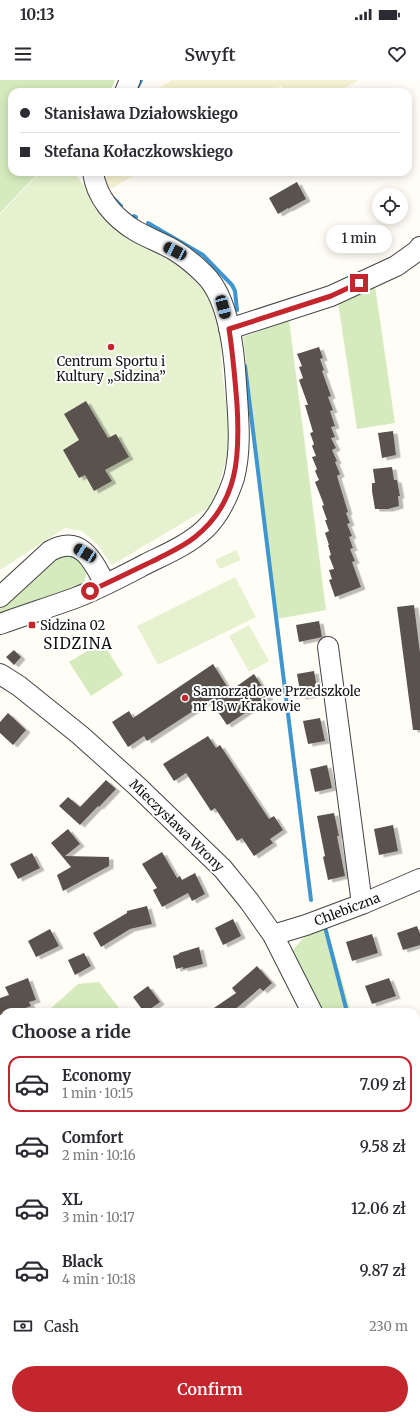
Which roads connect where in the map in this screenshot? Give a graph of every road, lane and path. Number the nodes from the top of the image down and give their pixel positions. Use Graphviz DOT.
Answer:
graph roads {
  1 [pos="94,176"];
  2 [pos="420,247"];
  3 [pos="229,329"];
  4 [pos="105,584"];
  5 [pos="0,597"];
  6 [pos="0,624"];
  7 [pos="328,647"];
  8 [pos="0,674"];
  9 [pos="420,879"];
  10 [pos="362,904"];
  11 [pos="272,935"];
  12 [pos="310,1008"];
  1 -- 3 [label="street"];
  2 -- 3 [label="street"];
  3 -- 4 [label="street"];
  4 -- 5 [label="street"];
  4 -- 6 [label="street"];
  7 -- 10 [label="street"];
  8 -- 11 [label="street, Mieczysława Wrony"];
  9 -- 10 [label="street, Chlebiczna"];
  10 -- 11 [label="street, Chlebiczna"];
  11 -- 12 [label="street, Mieczysława Wrony"];
}
